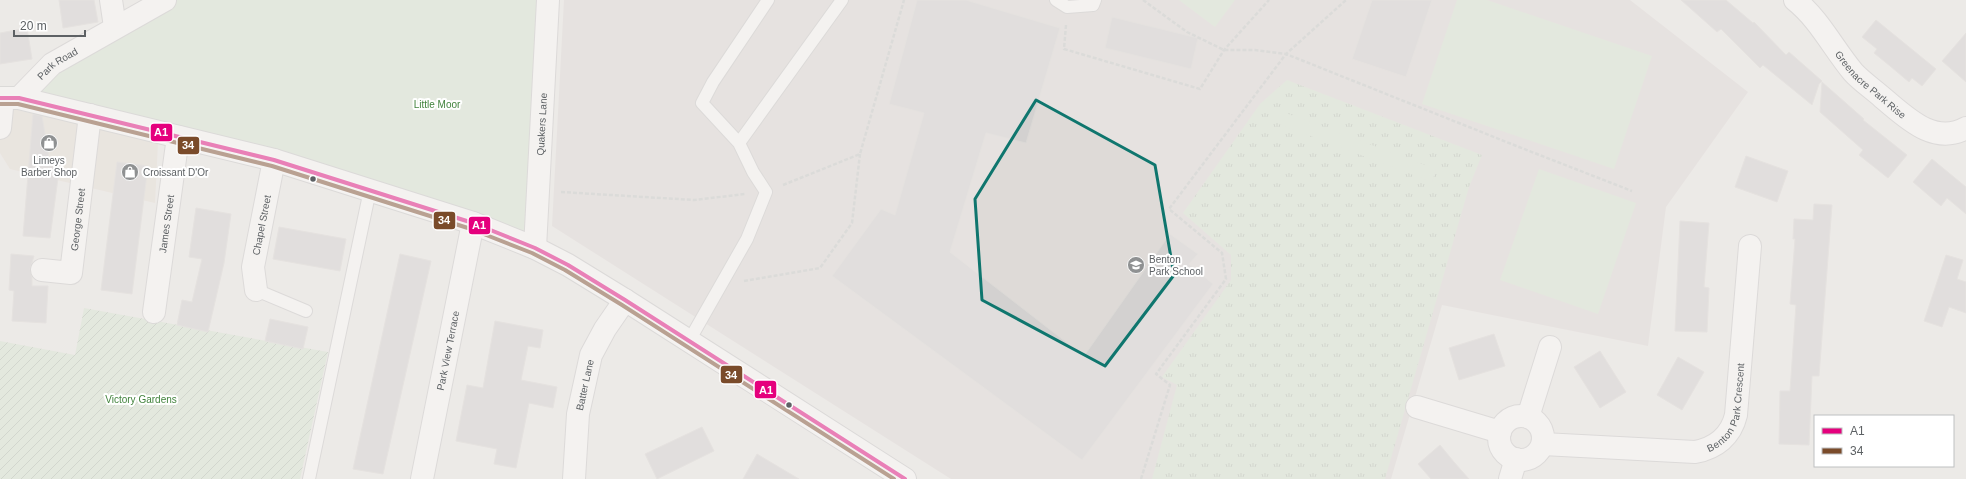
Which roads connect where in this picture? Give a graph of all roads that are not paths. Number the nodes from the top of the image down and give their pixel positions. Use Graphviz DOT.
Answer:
graph roads {
  1 [pos="111,0"];
  2 [pos="164,0"];
  3 [pos="548,0"];
  4 [pos="768,0"];
  5 [pos="842,0"];
  6 [pos="1056,0"];
  7 [pos="1095,0"];
  8 [pos="1805,3"];
  9 [pos="115,27"];
  10 [pos="7,98"];
  11 [pos="90,115"];
  12 [pos="0,128"];
  13 [pos="1966,128"];
  14 [pos="178,137"];
  15 [pos="739,143"];
  16 [pos="274,160"];
  17 [pos="370,190"];
  18 [pos="474,223"];
  19 [pos="1750,246"];
  20 [pos="535,248"];
  21 [pos="42,270"];
  22 [pos="256,290"];
  23 [pos="625,300"];
  24 [pos="306,310"];
  25 [pos="154,312"];
  26 [pos="689,341"];
  27 [pos="1550,347"];
  28 [pos="1417,407"];
  29 [pos="1528,417"];
  30 [pos="1500,432"];
  31 [pos="1543,444"];
  32 [pos="1513,469"];
  33 [pos="309,479"];
  34 [pos="422,479"];
  35 [pos="574,479"];
  36 [pos="905,479"];
  1 -- 9 [label="street"];
  2 -- 9 [label="street, Park Road"];
  3 -- 20 [label="street, Quakers Lane"];
  4 -- 15 [label="lane"];
  5 -- 15 [label="lane"];
  6 -- 7 [label="lane"];
  8 -- 13 [label="street, Greenacre Park Rise"];
  9 -- 10 [label="street, Park Road"];
  10 -- 11 [label="street"];
  10 -- 12 [label="street"];
  11 -- 14 [label="street"];
  11 -- 21 [label="street, George Street"];
  14 -- 16 [label="street"];
  14 -- 25 [label="street, James Street"];
  15 -- 26 [label="lane"];
  16 -- 17 [label="street"];
  16 -- 22 [label="street, Chapel Street"];
  17 -- 18 [label="street"];
  17 -- 33 [label="lane"];
  18 -- 20 [label="street"];
  18 -- 34 [label="street, Park View Terrace"];
  19 -- 31 [label="street, Benton Park Crescent"];
  20 -- 23 [label="street"];
  22 -- 24 [label="lane"];
  23 -- 26 [label="street"];
  23 -- 35 [label="street, Batter Lane"];
  26 -- 36 [label="street"];
  27 -- 29 [label="street"];
  28 -- 30 [label="street"];
  29 -- 30 [label="street"];
  29 -- 31 [label="street"];
  30 -- 32 [label="street"];
  31 -- 32 [label="street"];
}
